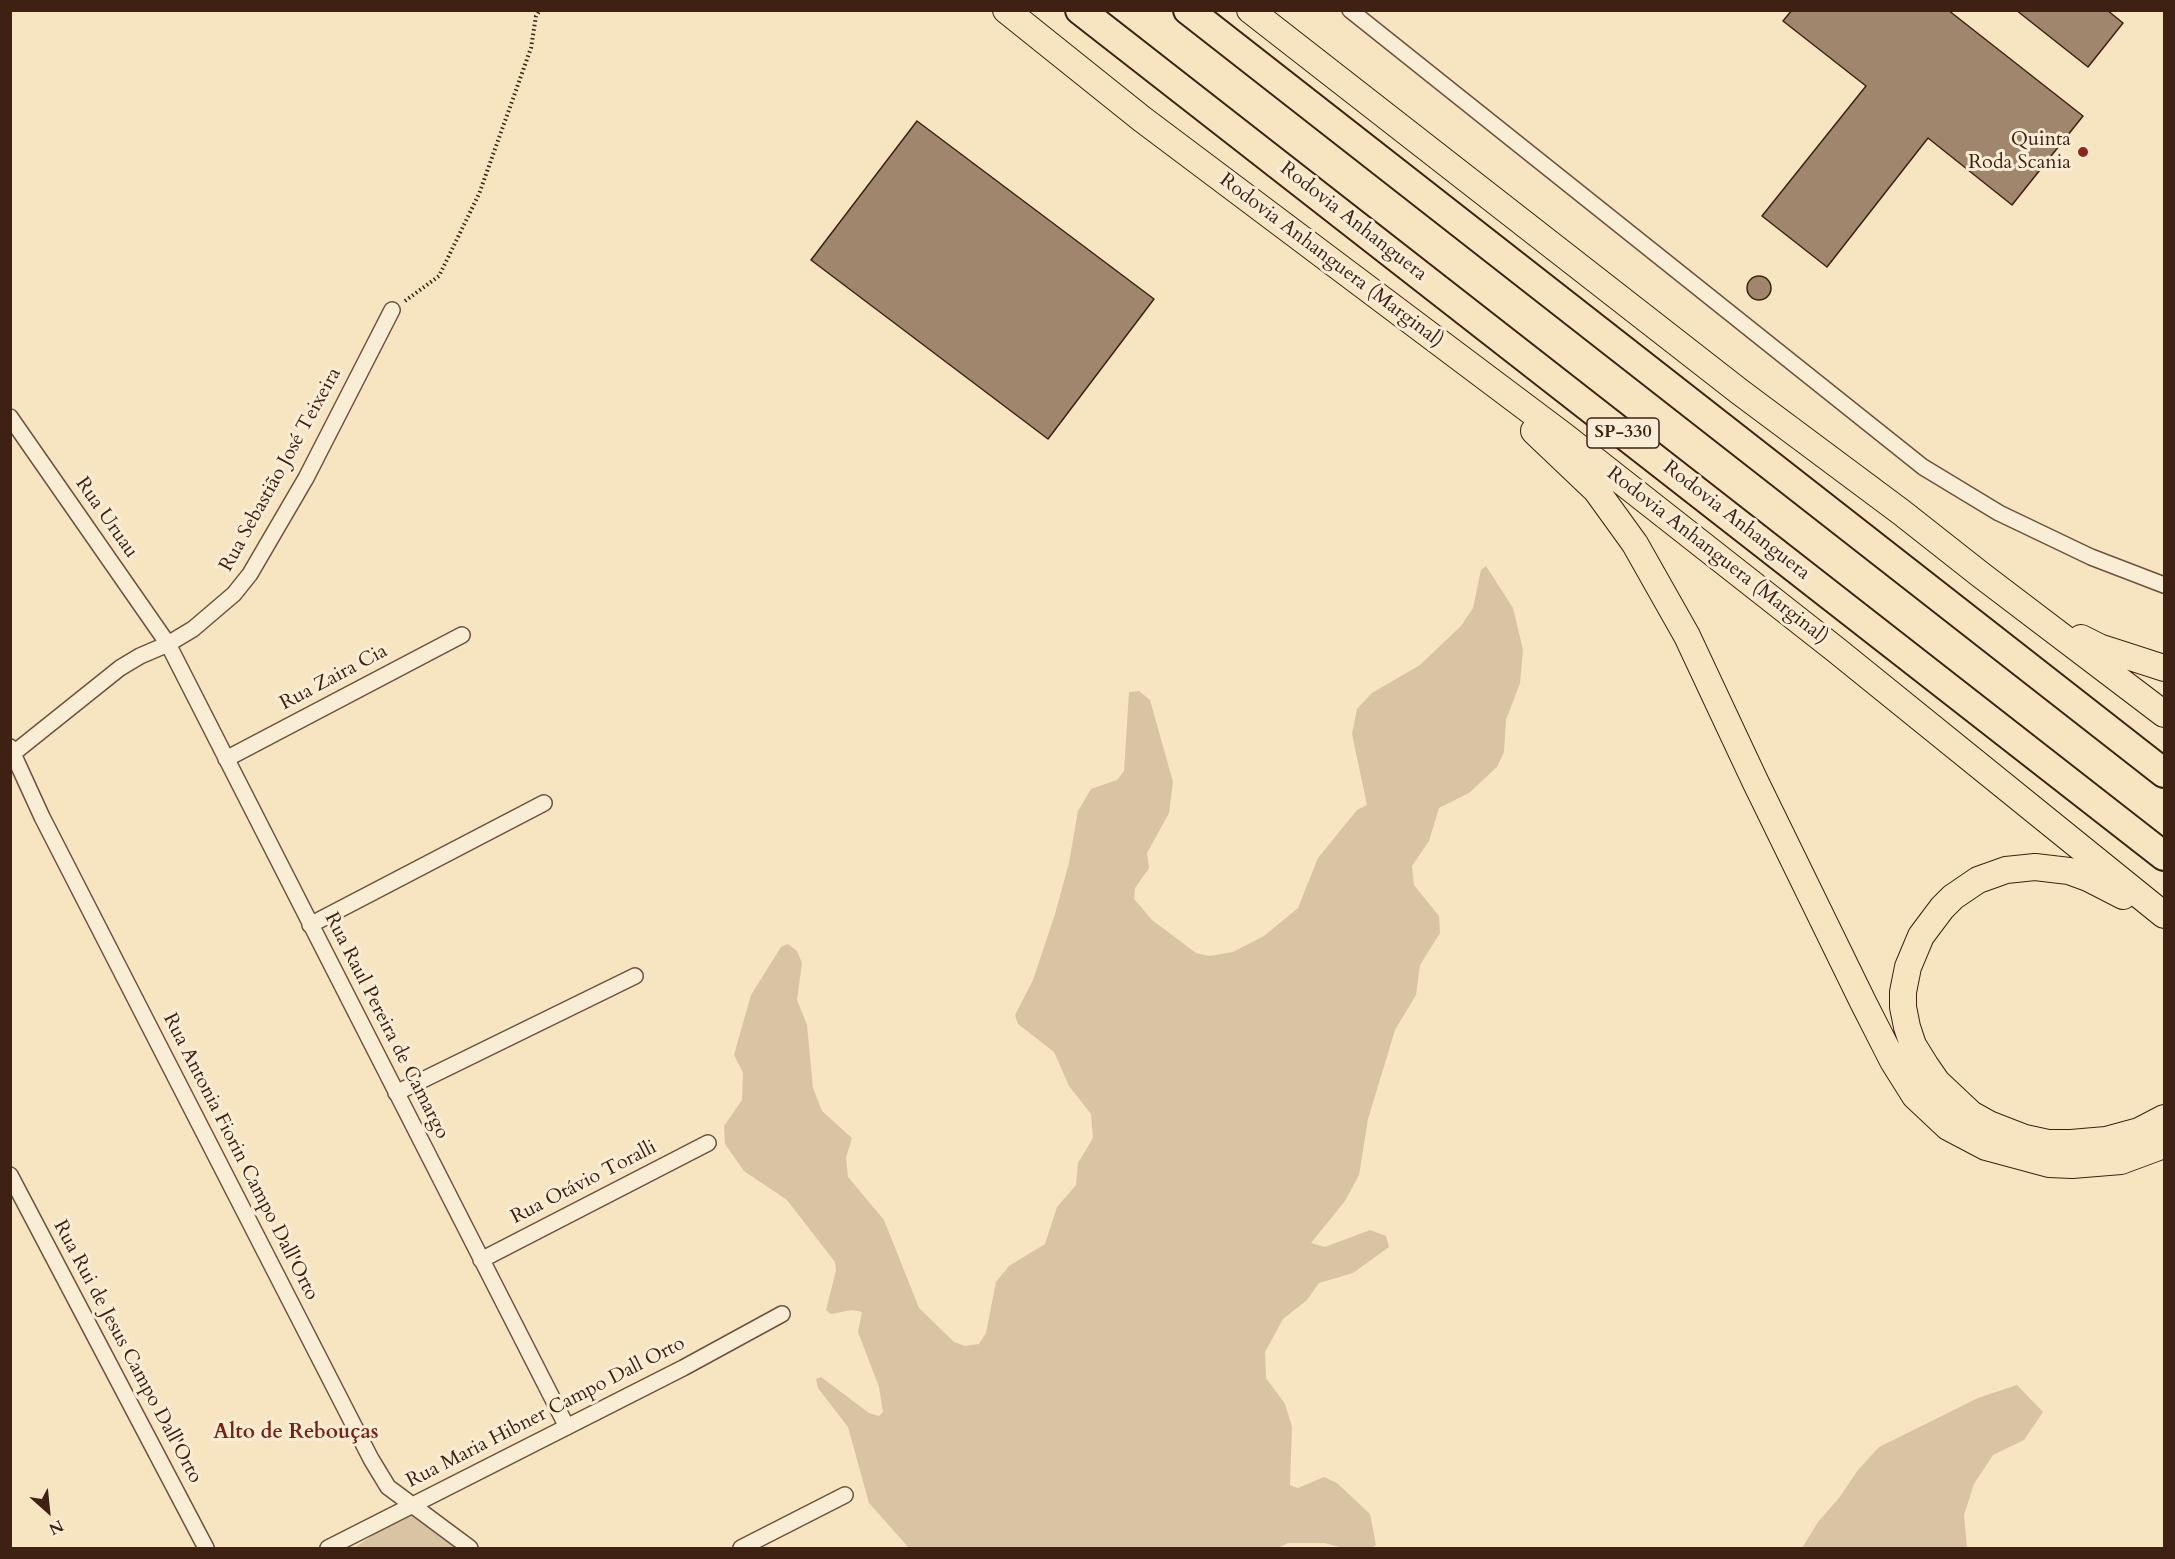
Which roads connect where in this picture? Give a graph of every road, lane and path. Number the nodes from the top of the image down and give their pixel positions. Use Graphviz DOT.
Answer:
graph roads {
  1 [pos="540,10"];
  2 [pos="1006,10"];
  3 [pos="1080,10"];
  4 [pos="1188,10"];
  5 [pos="1250,10"];
  6 [pos="1350,10"];
  7 [pos="1372,292"];
  8 [pos="392,310"];
  9 [pos="10,417"];
  10 [pos="1901,512"];
  11 [pos="2164,585"];
  12 [pos="462,635"];
  13 [pos="168,644"];
  14 [pos="2164,668"];
  15 [pos="2164,714"];
  16 [pos="11,752"];
  17 [pos="226,759"];
  18 [pos="2164,773"];
  19 [pos="544,803"];
  20 [pos="2164,856"];
  21 [pos="2164,916"];
  22 [pos="310,925"];
  23 [pos="634,976"];
  24 [pos="396,1093"];
  25 [pos="2164,1118"];
  26 [pos="708,1143"];
  27 [pos="2164,1145"];
  28 [pos="10,1175"];
  29 [pos="481,1260"];
  30 [pos="782,1314"];
  31 [pos="567,1427"];
  32 [pos="845,1495"];
  33 [pos="412,1505"];
  34 [pos="206,1548"];
  35 [pos="328,1548"];
  36 [pos="470,1548"];
  37 [pos="741,1548"];
  1 -- 8 [label="path"];
  2 -- 7 [label="highway, Rodovia Anhanguera (Marginal)"];
  3 -- 20 [label="highway, Rodovia Anhanguera / SP-330"];
  4 -- 18 [label="highway"];
  5 -- 10 [label="highway"];
  6 -- 11 [label="street"];
  7 -- 21 [label="highway, Rodovia Anhanguera (Marginal)"];
  7 -- 27 [label="highway"];
  8 -- 13 [label="street, Rua Sebastião José Teixeira"];
  9 -- 13 [label="street, Rua Uruau"];
  10 -- 14 [label="highway"];
  10 -- 15 [label="highway"];
  12 -- 17 [label="street, Rua Zaira Cia"];
  13 -- 16 [label="street, Rua Sebastião José Teixeira"];
  13 -- 17 [label="street, Rua Raul Pereira de Camargo"];
  16 -- 33 [label="street, Rua Antonia Fiorin Campo Dall'Orto"];
  17 -- 22 [label="street, Rua Raul Pereira de Camargo"];
  19 -- 22 [label="street"];
  21 -- 25 [label="highway"];
  22 -- 24 [label="street, Rua Raul Pereira de Camargo"];
  23 -- 24 [label="street"];
  24 -- 29 [label="street, Rua Raul Pereira de Camargo"];
  26 -- 29 [label="street, Rua Otávio Toralli"];
  28 -- 34 [label="street, Rua Rui de Jesus Campo Dall'Orto"];
  29 -- 31 [label="street, Rua Raul Pereira de Camargo"];
  30 -- 31 [label="street, Rua Maria Hibner Campo Dall Orto"];
  31 -- 33 [label="street, Rua Maria Hibner Campo Dall Orto"];
  32 -- 37 [label="street"];
  33 -- 35 [label="street, Rua Maria Hibner Campo Dall Orto"];
  33 -- 36 [label="street, Rua Antonia Fiorin Campo Dall'Orto"];
}
